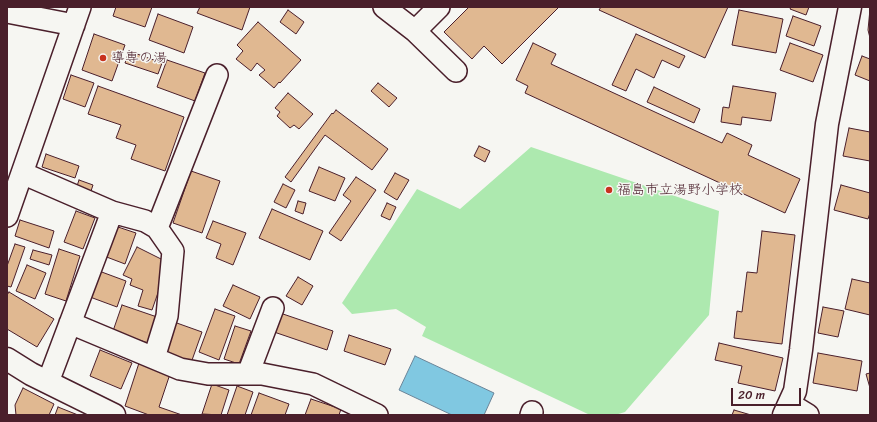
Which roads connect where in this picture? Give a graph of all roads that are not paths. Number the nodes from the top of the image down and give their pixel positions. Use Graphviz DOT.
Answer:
graph roads {
  1 [pos="384,7"];
  2 [pos="439,7"];
  3 [pos="850,7"];
  4 [pos="7,12"];
  5 [pos="77,16"];
  6 [pos="416,31"];
  7 [pos="456,71"];
  8 [pos="217,75"];
  9 [pos="22,173"];
  10 [pos="112,212"];
  11 [pos="7,216"];
  12 [pos="157,228"];
  13 [pos="273,308"];
  14 [pos="70,323"];
  15 [pos="154,358"];
  16 [pos="7,359"];
  17 [pos="248,374"];
  18 [pos="48,382"];
  19 [pos="794,411"];
  20 [pos="114,415"];
  21 [pos="377,415"];
  1 -- 6 [label="street"];
  2 -- 6 [label="street"];
  3 -- 19 [label="main road"];
  4 -- 5 [label="street"];
  5 -- 9 [label="street"];
  6 -- 7 [label="street"];
  8 -- 12 [label="street"];
  9 -- 10 [label="street"];
  9 -- 11 [label="street"];
  10 -- 12 [label="street"];
  10 -- 14 [label="street"];
  12 -- 15 [label="street"];
  13 -- 17 [label="street"];
  14 -- 15 [label="street"];
  14 -- 18 [label="street"];
  15 -- 17 [label="street"];
  16 -- 18 [label="main road"];
  17 -- 21 [label="street"];
  18 -- 20 [label="main road"];
}
